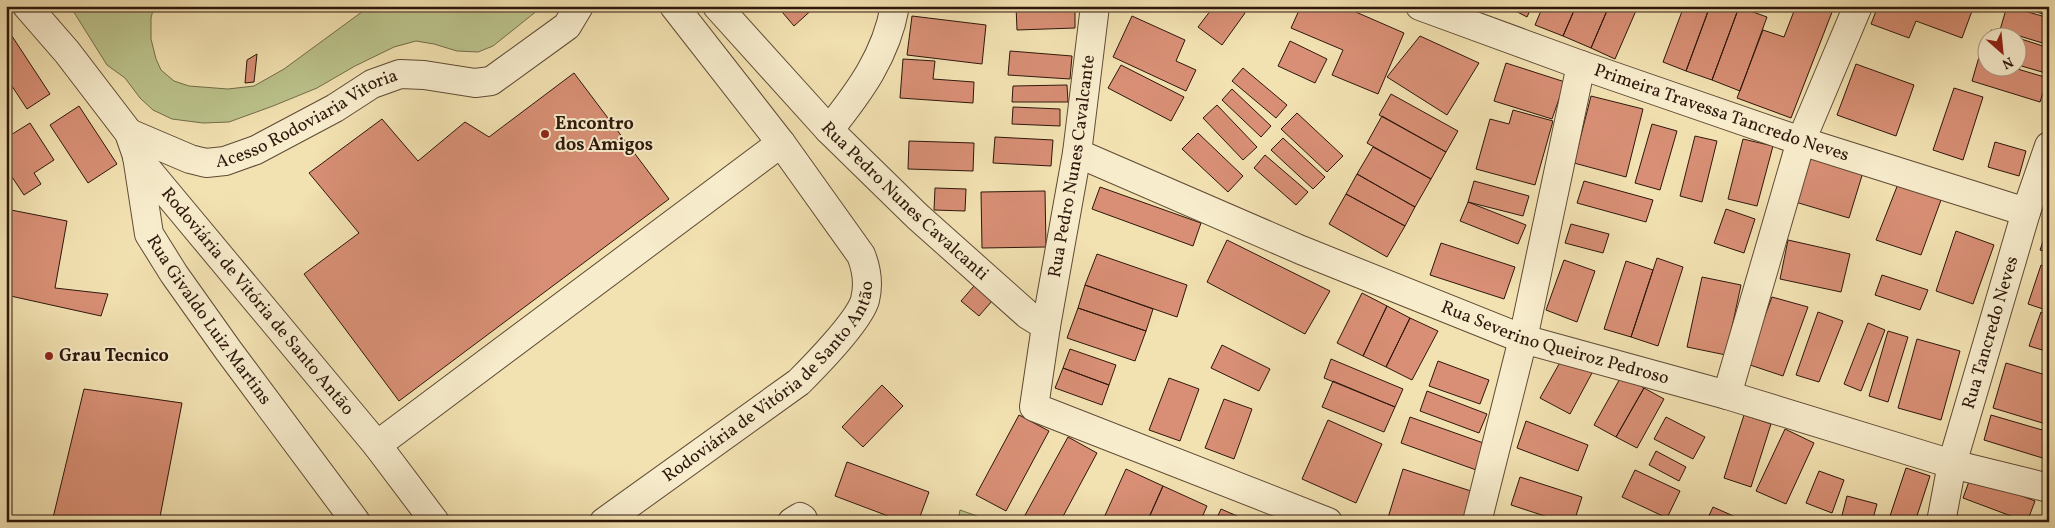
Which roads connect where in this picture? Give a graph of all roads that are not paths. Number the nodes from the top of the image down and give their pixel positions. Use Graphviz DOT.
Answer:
graph roads {
  1 [pos="27,6"];
  2 [pos="579,6"];
  3 [pos="674,6"];
  4 [pos="717,6"];
  5 [pos="895,6"];
  6 [pos="1095,6"];
  7 [pos="1420,6"];
  8 [pos="1858,6"];
  9 [pos="1581,65"];
  10 [pos="829,130"];
  11 [pos="1801,141"];
  12 [pos="781,142"];
  13 [pos="133,144"];
  14 [pos="2049,146"];
  15 [pos="1077,153"];
  16 [pos="2026,212"];
  17 [pos="1046,326"];
  18 [pos="1523,339"];
  19 [pos="1728,395"];
  20 [pos="377,445"];
  21 [pos="1952,464"];
  22 [pos="2049,488"];
  23 [pos="356,522"];
  24 [pos="435,522"];
  25 [pos="604,522"];
  26 [pos="792,522"];
  27 [pos="802,522"];
  28 [pos="1328,522"];
  29 [pos="1477,522"];
  30 [pos="1941,522"];
  1 -- 13 [label="street, Rua Givaldo Luiz Martins"];
  2 -- 13 [label="street, Acesso Rodoviaria Vitoria"];
  3 -- 12 [label="street, Rodoviária de Vitória de Santo Antão"];
  4 -- 10 [label="street, Rua Pedro Nunes Cavalcanti"];
  5 -- 10 [label="street"];
  6 -- 15 [label="street, Rua Pedro Nunes Cavalcante"];
  7 -- 9 [label="street, Primeira Travessa Tancredo Neves"];
  8 -- 11 [label="street"];
  9 -- 11 [label="street, Primeira Travessa Tancredo Neves"];
  9 -- 18 [label="street"];
  10 -- 17 [label="street, Rua Pedro Nunes Cavalcanti"];
  11 -- 16 [label="street, Primeira Travessa Tancredo Neves"];
  11 -- 19 [label="street"];
  12 -- 20 [label="street"];
  12 -- 25 [label="street, Rodoviária de Vitória de Santo Antão"];
  13 -- 20 [label="street, Rodoviária de Vitória de Santo Antão"];
  13 -- 23 [label="street, Rua Givaldo Luiz Martins"];
  14 -- 16 [label="street, Rua Tancredo Neves"];
  15 -- 17 [label="street, Rua Pedro Nunes Cavalcante"];
  15 -- 18 [label="street, Rua Severino Queiroz Pedroso"];
  16 -- 21 [label="street, Rua Tancredo Neves"];
  17 -- 28 [label="street"];
  18 -- 19 [label="street, Rua Severino Queiroz Pedroso"];
  18 -- 29 [label="street"];
  19 -- 21 [label="street, Rua Severino Queiroz Pedroso"];
  20 -- 24 [label="street, Rodoviária de Vitória de Santo Antão"];
  21 -- 22 [label="street, Rua Severino Queiroz Pedroso"];
  21 -- 30 [label="street, Rua Tancredo Neves"];
  26 -- 27 [label="street"];
}
